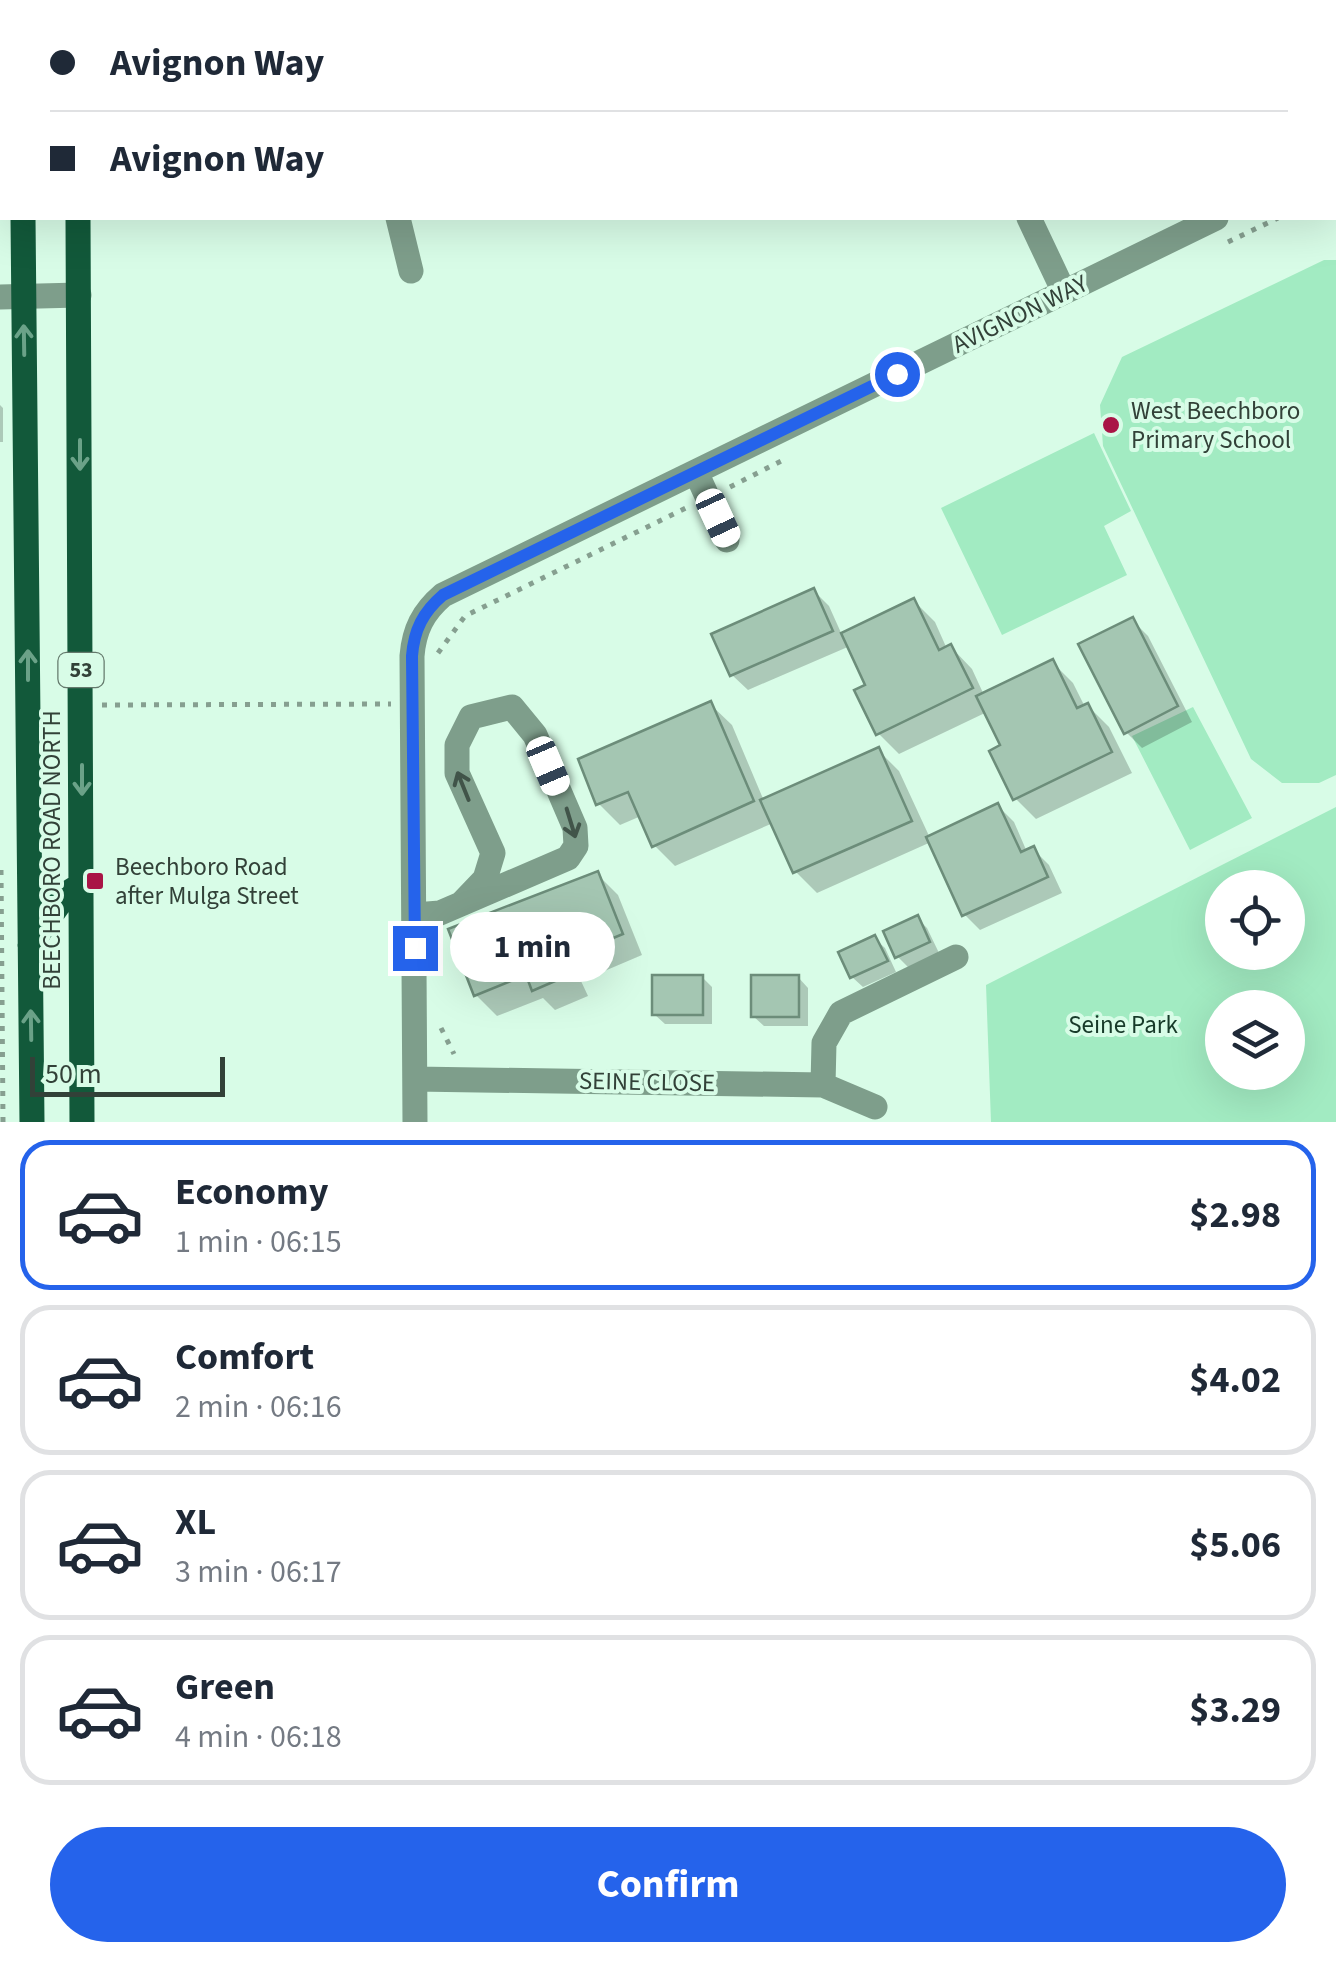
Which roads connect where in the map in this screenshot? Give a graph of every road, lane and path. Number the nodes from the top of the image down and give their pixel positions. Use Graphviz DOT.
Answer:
graph roads {
  1 [pos="23,220"];
  2 [pos="78,220"];
  3 [pos="398,220"];
  4 [pos="1031,220"];
  5 [pos="1212,220"];
  6 [pos="1274,220"];
  7 [pos="1225,244"];
  8 [pos="411,271"];
  9 [pos="1064,292"];
  10 [pos="79,296"];
  11 [pos="12,297"];
  12 [pos="797,454"];
  13 [pos="696,472"];
  14 [pos="708,497"];
  15 [pos="727,540"];
  16 [pos="413,676"];
  17 [pos="413,704"];
  18 [pos="99,705"];
  19 [pos="82,884"];
  20 [pos="463,902"];
  21 [pos="414,915"];
  22 [pos="30,945"];
  23 [pos="956,957"];
  24 [pos="437,1018"];
  25 [pos="415,1079"];
  26 [pos="456,1080"];
  27 [pos="823,1084"];
  28 [pos="874,1108"];
  29 [pos="32,1122"];
  30 [pos="82,1122"];
  31 [pos="415,1122"];
  1 -- 11 [label="main road, BEECHBORO ROAD NORTH / 53"];
  2 -- 10 [label="main road, BEECHBORO ROAD NORTH / 53"];
  3 -- 8 [label="street"];
  4 -- 9 [label="street"];
  5 -- 9 [label="street, AVIGNON WAY"];
  6 -- 7 [label="path"];
  9 -- 13 [label="street, AVIGNON WAY"];
  10 -- 11 [label="street"];
  10 -- 19 [label="main road, BEECHBORO ROAD NORTH / 53, one-way"];
  22 -- 11 [label="main road, BEECHBORO ROAD NORTH / 53, one-way"];
  12 -- 14 [label="path"];
  13 -- 14 [label="street"];
  13 -- 16 [label="street, AVIGNON WAY"];
  14 -- 15 [label="street"];
  14 -- 16 [label="path"];
  16 -- 17 [label="street, AVIGNON WAY"];
  17 -- 18 [label="path"];
  17 -- 21 [label="street, AVIGNON WAY"];
  19 -- 22 [label="main road"];
  19 -- 30 [label="main road, BEECHBORO ROAD NORTH / 53"];
  20 -- 20 [label="street, one-way"];
  20 -- 21 [label="street"];
  21 -- 25 [label="street, AVIGNON WAY"];
  29 -- 22 [label="main road, BEECHBORO ROAD NORTH / 53, one-way"];
  23 -- 27 [label="street"];
  24 -- 26 [label="path"];
  25 -- 26 [label="street, SEINE CLOSE"];
  25 -- 31 [label="street, AVIGNON WAY"];
  26 -- 27 [label="street, SEINE CLOSE"];
  27 -- 28 [label="street, SEINE CLOSE"];
}
